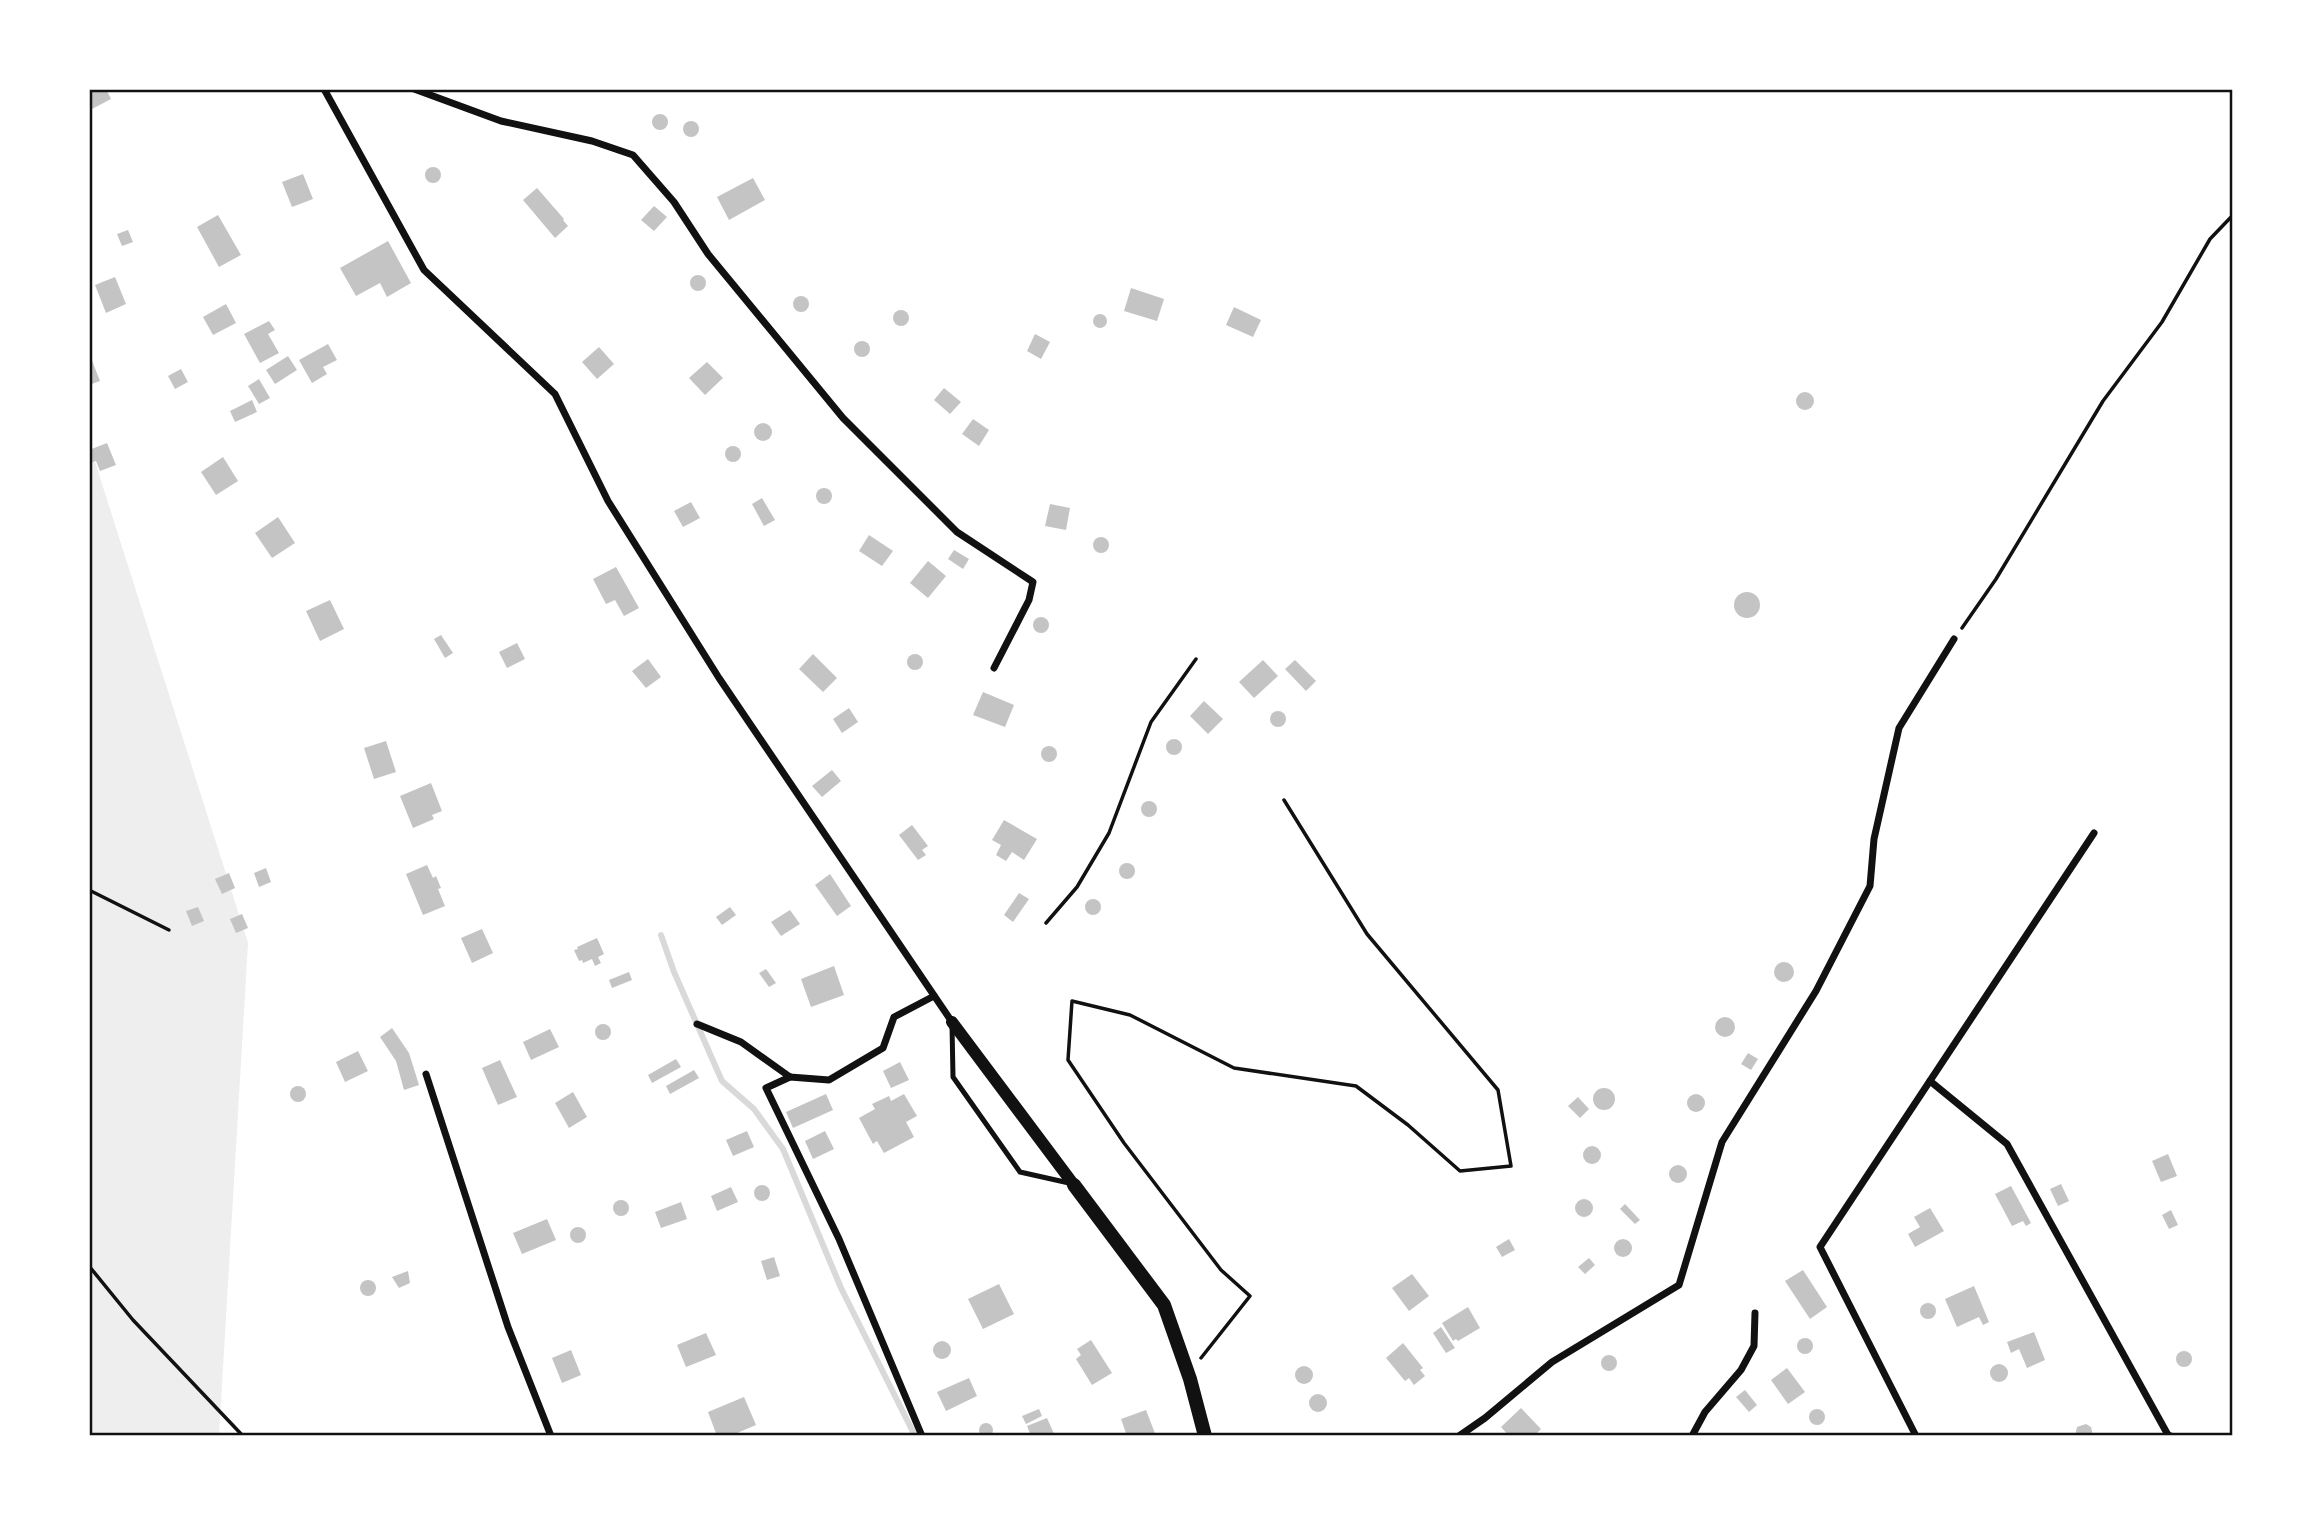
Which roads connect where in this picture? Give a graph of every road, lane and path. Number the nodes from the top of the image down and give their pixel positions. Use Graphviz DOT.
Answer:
graph roads {
  1 [pos="324,89"];
  2 [pos="414,89"];
  3 [pos="2233,215"];
  4 [pos="1954,639"];
  5 [pos="1196,659"];
  6 [pos="994,668"];
  7 [pos="1284,800"];
  8 [pos="2094,833"];
  9 [pos="89,890"];
  10 [pos="1046,923"];
  11 [pos="169,930"];
  12 [pos="934,996"];
  13 [pos="952,1022"];
  14 [pos="697,1024"];
  15 [pos="426,1074"];
  16 [pos="790,1077"];
  17 [pos="1930,1081"];
  18 [pos="1074,1185"];
  19 [pos="89,1266"];
  20 [pos="1755,1313"];
  21 [pos="1199,1361"];
  22 [pos="243,1436"];
  23 [pos="551,1436"];
  24 [pos="922,1436"];
  25 [pos="1205,1436"];
  26 [pos="1459,1436"];
  27 [pos="1692,1436"];
  28 [pos="1916,1436"];
  29 [pos="2171,1436"];
  1 -- 12 [label="street"];
  2 -- 6 [label="street"];
  3 -- 4 [label="path"];
  4 -- 26 [label="street"];
  5 -- 10 [label="path"];
  7 -- 21 [label="path"];
  8 -- 17 [label="street"];
  9 -- 11 [label="path"];
  12 -- 13 [label="street"];
  12 -- 16 [label="street"];
  13 -- 18 [label="street"];
  13 -- 18 [label="lane"];
  14 -- 16 [label="street"];
  15 -- 23 [label="street"];
  16 -- 24 [label="street"];
  17 -- 28 [label="street"];
  17 -- 29 [label="street"];
  18 -- 25 [label="main road"];
  19 -- 22 [label="path"];
  20 -- 27 [label="street"];
}
